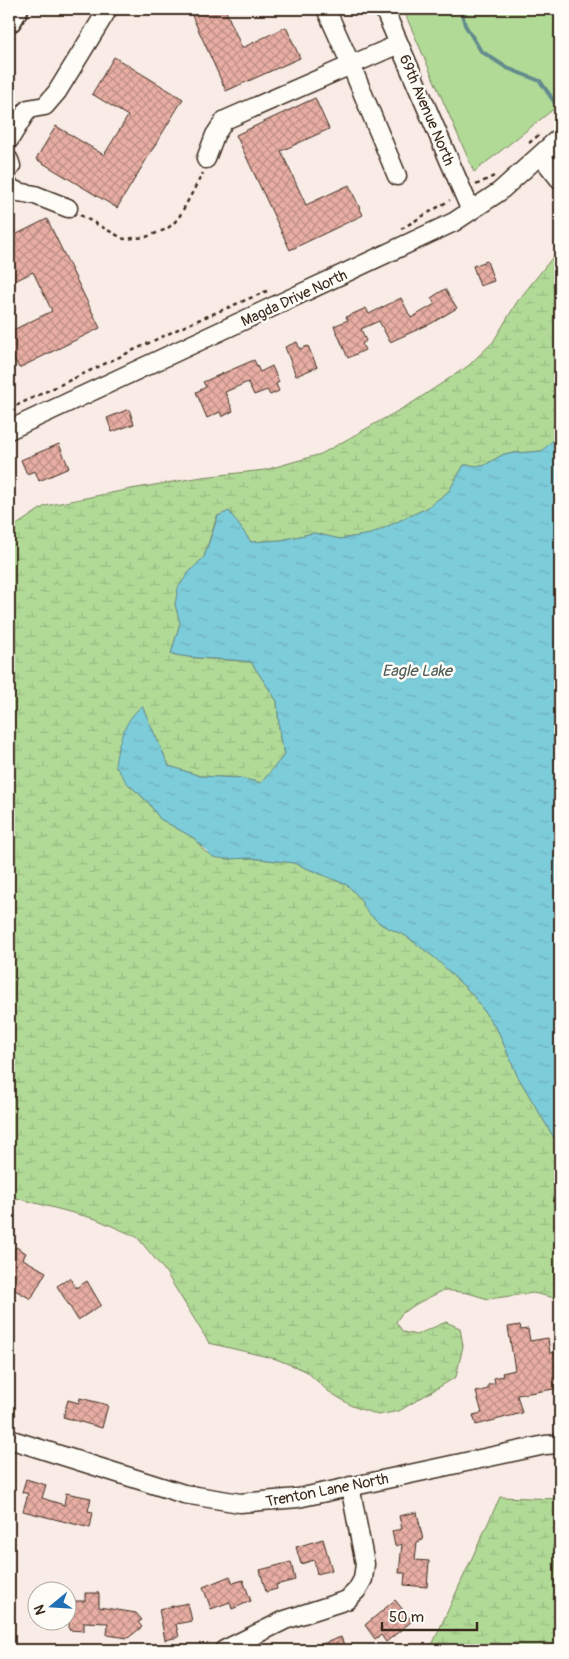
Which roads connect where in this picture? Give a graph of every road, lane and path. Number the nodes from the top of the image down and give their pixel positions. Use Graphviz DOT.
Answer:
graph roads {
  1 [pos="15,9"];
  2 [pos="108,9"];
  3 [pos="326,9"];
  4 [pos="384,9"];
  5 [pos="9,19"];
  6 [pos="400,44"];
  7 [pos="351,65"];
  8 [pos="552,134"];
  9 [pos="9,140"];
  10 [pos="523,148"];
  11 [pos="540,155"];
  12 [pos="206,159"];
  13 [pos="9,160"];
  14 [pos="9,169"];
  15 [pos="495,175"];
  16 [pos="397,176"];
  17 [pos="560,180"];
  18 [pos="9,187"];
  19 [pos="462,192"];
  20 [pos="68,208"];
  21 [pos="471,211"];
  22 [pos="395,232"];
  23 [pos="273,289"];
  24 [pos="9,409"];
  25 [pos="9,430"];
  26 [pos="9,1439"];
  27 [pos="560,1444"];
  28 [pos="350,1486"];
  29 [pos="224,1650"];
  1 -- 5 [label="highway"];
  2 -- 9 [label="street"];
  3 -- 7 [label="street"];
  4 -- 6 [label="street, 69th Avenue North"];
  6 -- 7 [label="street"];
  6 -- 19 [label="street, 69th Avenue North"];
  7 -- 12 [label="street"];
  7 -- 16 [label="street"];
  8 -- 10 [label="path"];
  8 -- 11 [label="street, Magda Drive North"];
  11 -- 17 [label="street"];
  11 -- 21 [label="street, Magda Drive North"];
  12 -- 20 [label="path"];
  13 -- 14 [label="street"];
  15 -- 19 [label="path"];
  18 -- 20 [label="street"];
  19 -- 21 [label="street, 69th Avenue North"];
  19 -- 22 [label="path"];
  21 -- 25 [label="street, Magda Drive North"];
  23 -- 24 [label="path"];
  26 -- 28 [label="street, Trenton Lane North"];
  27 -- 28 [label="street, Trenton Lane North"];
  28 -- 29 [label="street"];
}
